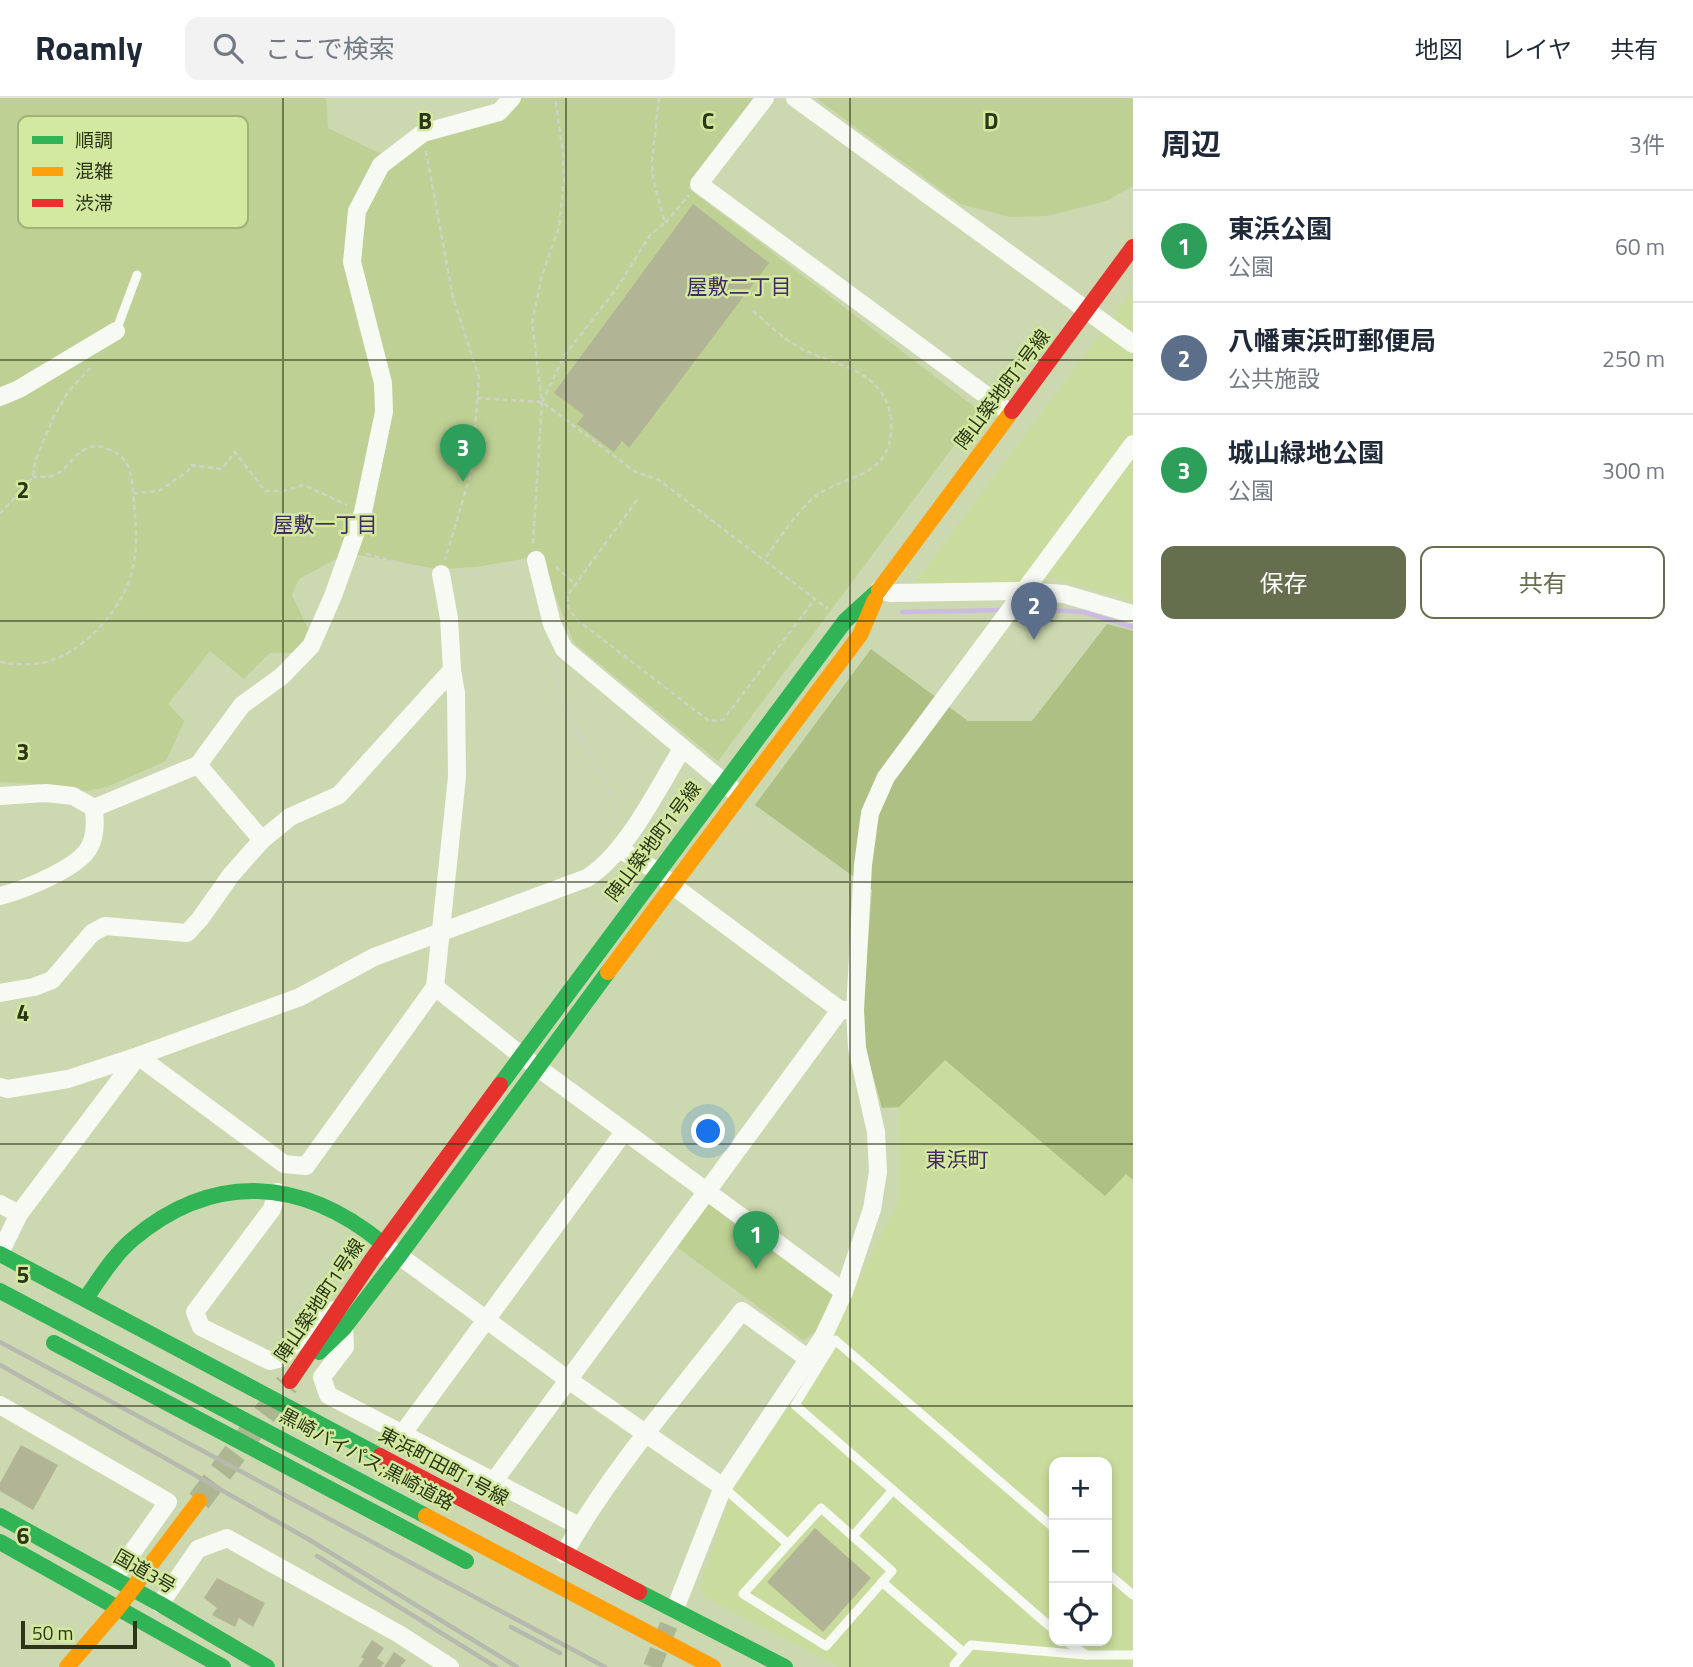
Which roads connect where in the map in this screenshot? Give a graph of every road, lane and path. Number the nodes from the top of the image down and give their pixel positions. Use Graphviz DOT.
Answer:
graph roads {
  1 [pos="512,98"];
  2 [pos="555,98"];
  3 [pos="659,98"];
  4 [pos="765,98"];
  5 [pos="795,98"];
  6 [pos="423,133"];
  7 [pos="699,184"];
  8 [pos="665,223"];
  9 [pos="1133,247"];
  10 [pos="137,275"];
  11 [pos="1088,309"];
  12 [pos="753,311"];
  13 [pos="116,331"];
  14 [pos="1133,344"];
  15 [pos="95,362"];
  16 [pos="0,397"];
  17 [pos="477,398"];
  18 [pos="542,402"];
  19 [pos="1010,413"];
  20 [pos="1133,444"];
  21 [pos="33,477"];
  22 [pos="133,493"];
  23 [pos="637,500"];
  24 [pos="363,512"];
  25 [pos="0,514"];
  26 [pos="349,549"];
  27 [pos="536,560"];
  28 [pos="764,560"];
  29 [pos="441,574"];
  30 [pos="576,585"];
  31 [pos="879,590"];
  32 [pos="1021,595"];
  33 [pos="815,598"];
  34 [pos="1133,614"];
  35 [pos="845,621"];
  36 [pos="564,649"];
  37 [pos="0,662"];
  38 [pos="452,670"];
  39 [pos="682,749"];
  40 [pos="198,765"];
  41 [pos="723,783"];
  42 [pos="738,795"];
  43 [pos="0,796"];
  44 [pos="94,808"];
  45 [pos="262,840"];
  46 [pos="621,846"];
  47 [pos="657,871"];
  48 [pos="672,885"];
  49 [pos="0,896"];
  50 [pos="442,931"];
  51 [pos="435,987"];
  52 [pos="0,993"];
  53 [pos="847,1010"];
  54 [pos="138,1056"];
  55 [pos="522,1056"];
  56 [pos="538,1068"];
  57 [pos="0,1087"];
  58 [pos="624,1132"];
  59 [pos="706,1191"];
  60 [pos="277,1192"];
  61 [pos="0,1204"];
  62 [pos="19,1214"];
  63 [pos="382,1243"];
  64 [pos="0,1253"];
  65 [pos="399,1256"];
  66 [pos="0,1291"];
  67 [pos="844,1292"];
  68 [pos="86,1298"];
  69 [pos="334,1310"];
  70 [pos="486,1318"];
  71 [pos="344,1328"];
  72 [pos="36,1333"];
  73 [pos="810,1360"];
  74 [pos="568,1379"];
  75 [pos="0,1405"];
  76 [pos="403,1433"];
  77 [pos="646,1434"];
  78 [pos="494,1481"];
  79 [pos="723,1488"];
  80 [pos="893,1490"];
  81 [pos="199,1501"];
  82 [pos="0,1516"];
  83 [pos="1049,1524"];
  84 [pos="579,1526"];
  85 [pos="853,1536"];
  86 [pos="0,1542"];
  87 [pos="788,1544"];
  88 [pos="564,1553"];
  89 [pos="173,1567"];
  90 [pos="484,1570"];
  91 [pos="1112,1577"];
  92 [pos="114,1578"];
  93 [pos="882,1582"];
  94 [pos="132,1588"];
  95 [pos="1133,1595"];
  96 [pos="160,1604"];
  97 [pos="118,1608"];
  98 [pos="675,1609"];
  99 [pos="1049,1626"];
  100 [pos="130,1632"];
  101 [pos="1073,1646"];
  102 [pos="115,1651"];
  103 [pos="964,1653"];
  104 [pos="1086,1655"];
  105 [pos="1133,1655"];
  106 [pos="954,1665"];
  107 [pos="67,1667"];
  108 [pos="223,1667"];
  109 [pos="267,1667"];
  110 [pos="450,1667"];
  111 [pos="713,1667"];
  112 [pos="785,1667"];
  1 -- 6 [label="street"];
  2 -- 18 [label="path"];
  3 -- 8 [label="path"];
  4 -- 7 [label="street"];
  5 -- 11 [label="street"];
  6 -- 17 [label="path"];
  6 -- 24 [label="street"];
  7 -- 8 [label="path"];
  7 -- 19 [label="street"];
  8 -- 18 [label="path"];
  9 -- 11 [label="main road, 陣山築地町1号線"];
  10 -- 13 [label="lane"];
  11 -- 14 [label="street"];
  11 -- 19 [label="main road, 陣山築地町1号線"];
  12 -- 28 [label="path"];
  13 -- 16 [label="street"];
  15 -- 21 [label="path"];
  17 -- 18 [label="path"];
  17 -- 29 [label="path"];
  18 -- 27 [label="path"];
  18 -- 28 [label="path"];
  19 -- 31 [label="main road, 陣山築地町1号線"];
  20 -- 32 [label="street"];
  21 -- 22 [label="path"];
  21 -- 25 [label="path"];
  22 -- 24 [label="path"];
  22 -- 37 [label="path"];
  23 -- 30 [label="path"];
  24 -- 26 [label="street"];
  26 -- 29 [label="path"];
  26 -- 40 [label="street"];
  27 -- 29 [label="path"];
  27 -- 30 [label="path"];
  27 -- 36 [label="street"];
  28 -- 33 [label="path"];
  29 -- 38 [label="street"];
  30 -- 33 [label="path"];
  31 -- 32 [label="street"];
  31 -- 35 [label="main road, 陣山築地町1号線"];
  31 -- 42 [label="main road, 陣山築地町1号線"];
  32 -- 34 [label="street"];
  32 -- 53 [label="street"];
  33 -- 35 [label="path"];
  35 -- 41 [label="main road, 陣山築地町1号線"];
  36 -- 39 [label="street"];
  36 -- 46 [label="path"];
  38 -- 45 [label="street"];
  38 -- 50 [label="street"];
  39 -- 41 [label="street"];
  39 -- 46 [label="street"];
  40 -- 44 [label="street"];
  40 -- 45 [label="street"];
  41 -- 42 [label="street"];
  41 -- 47 [label="main road, 陣山築地町1号線"];
  42 -- 48 [label="main road, 陣山築地町1号線"];
  43 -- 44 [label="street"];
  44 -- 49 [label="street"];
  45 -- 52 [label="street"];
  46 -- 47 [label="street"];
  46 -- 50 [label="street"];
  47 -- 48 [label="street"];
  47 -- 55 [label="main road, 陣山築地町1号線"];
  48 -- 53 [label="street"];
  48 -- 56 [label="main road, 陣山築地町1号線"];
  50 -- 51 [label="street"];
  50 -- 54 [label="street"];
  51 -- 54 [label="street"];
  51 -- 55 [label="street"];
  53 -- 59 [label="street"];
  53 -- 67 [label="street"];
  54 -- 57 [label="street"];
  54 -- 62 [label="street"];
  55 -- 56 [label="street"];
  55 -- 63 [label="main road, 陣山築地町1号線"];
  56 -- 58 [label="street"];
  56 -- 65 [label="main road, 陣山築地町1号線"];
  58 -- 59 [label="street"];
  58 -- 70 [label="street"];
  59 -- 67 [label="street"];
  59 -- 74 [label="street"];
  60 -- 63 [label="main road"];
  60 -- 68 [label="main road"];
  60 -- 69 [label="street"];
  61 -- 62 [label="street"];
  62 -- 64 [label="street"];
  63 -- 65 [label="street"];
  63 -- 69 [label="main road, 陣山築地町1号線"];
  64 -- 68 [label="main road, 東浜町田町1号線"];
  65 -- 70 [label="street"];
  65 -- 71 [label="main road, 陣山築地町1号線"];
  66 -- 111 [label="main road, 黒崎バイパス;黒崎道路"];
  67 -- 73 [label="street"];
  68 -- 88 [label="main road, 東浜町田町1号線"];
  69 -- 71 [label="main road, 陣山築地町1号線"];
  70 -- 74 [label="street"];
  70 -- 76 [label="street"];
  71 -- 76 [label="street"];
  72 -- 90 [label="main road"];
  73 -- 77 [label="street"];
  73 -- 79 [label="street"];
  74 -- 77 [label="street"];
  74 -- 78 [label="street"];
  75 -- 92 [label="street"];
  76 -- 78 [label="street"];
  77 -- 79 [label="street"];
  77 -- 84 [label="street"];
  78 -- 84 [label="street"];
  79 -- 87 [label="lane"];
  79 -- 98 [label="street"];
  80 -- 83 [label="lane"];
  80 -- 85 [label="lane"];
  80 -- 99 [label="lane"];
  81 -- 94 [label="main road"];
  82 -- 92 [label="main road, 国道3号"];
  84 -- 88 [label="street"];
  85 -- 87 [label="lane"];
  85 -- 93 [label="lane"];
  86 -- 97 [label="main road"];
  87 -- 93 [label="lane"];
  88 -- 98 [label="main road, 東浜町田町1号線"];
  89 -- 100 [label="street"];
  91 -- 95 [label="lane"];
  92 -- 94 [label="main road, 国道3号"];
  93 -- 103 [label="lane"];
  94 -- 96 [label="main road, 国道3号"];
  94 -- 97 [label="main road"];
  96 -- 109 [label="main road, 国道3号"];
  96 -- 110 [label="street"];
  97 -- 107 [label="main road"];
  97 -- 108 [label="main road"];
  98 -- 112 [label="main road, 東浜町田町1号線"];
  100 -- 102 [label="path"];
  101 -- 104 [label="lane"];
  103 -- 104 [label="lane"];
  103 -- 106 [label="lane"];
  104 -- 105 [label="lane"];
}
